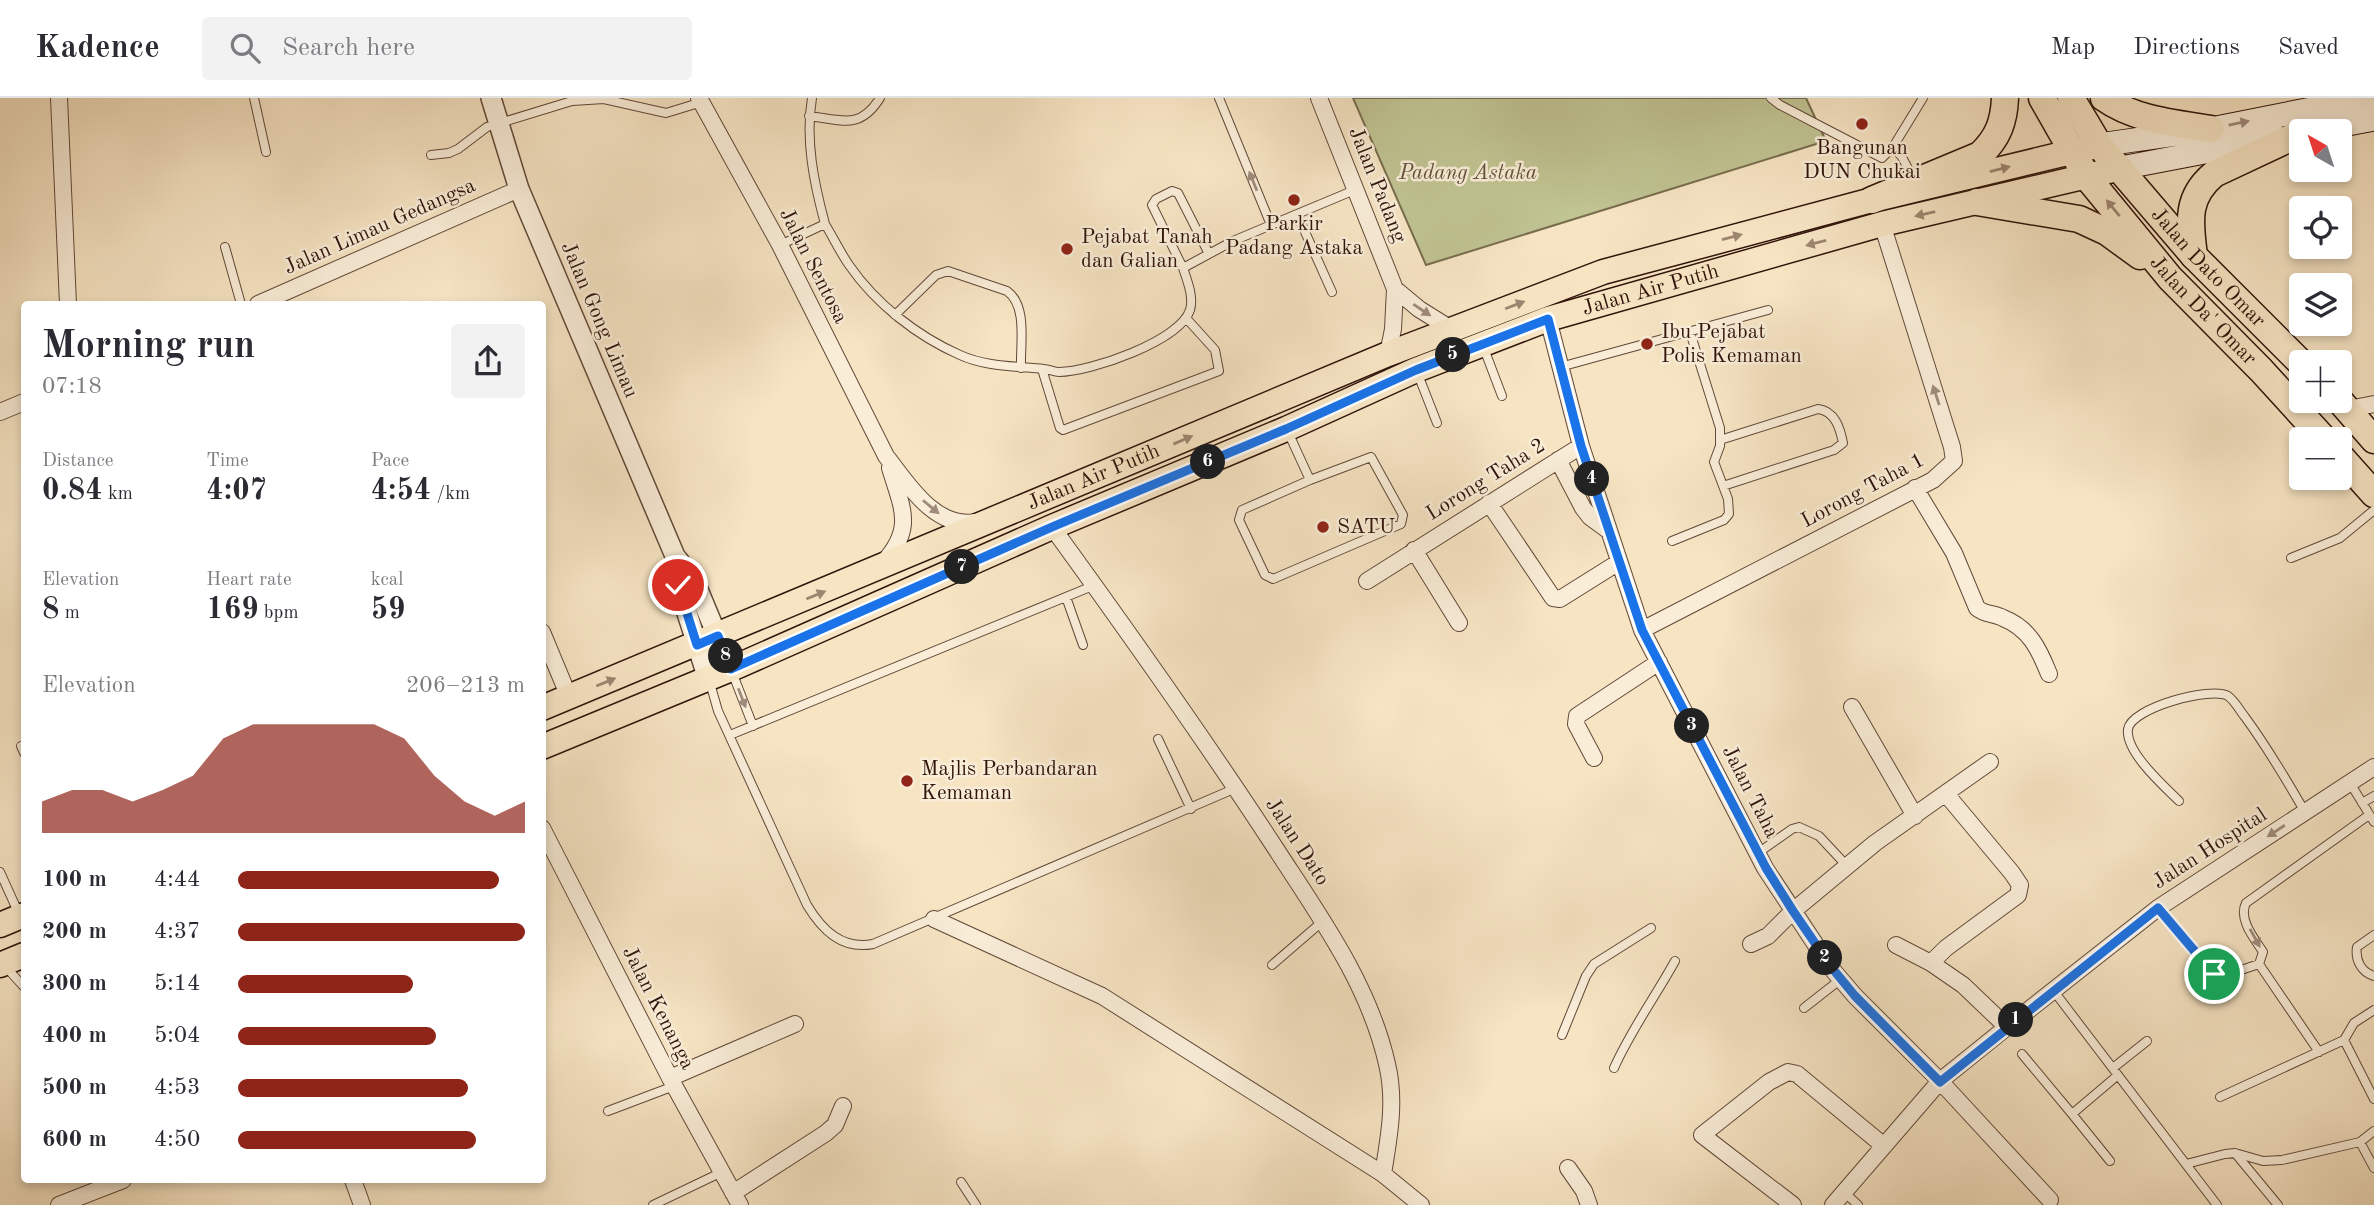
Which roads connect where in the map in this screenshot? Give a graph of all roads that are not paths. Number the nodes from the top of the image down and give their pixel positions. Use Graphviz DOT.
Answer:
graph roads {
  1 [pos="254,98"];
  2 [pos="491,98"];
  3 [pos="812,98"];
  4 [pos="880,98"];
  5 [pos="1219,98"];
  6 [pos="1320,98"];
  7 [pos="1772,98"];
  8 [pos="1923,98"];
  9 [pos="2006,98"];
  10 [pos="2042,98"];
  11 [pos="2071,98"];
  12 [pos="2104,98"];
  13 [pos="2367,98"];
  14 [pos="62,99"];
  15 [pos="701,100"];
  16 [pos="809,116"];
  17 [pos="2374,119"];
  18 [pos="2352,123"];
  19 [pos="499,125"];
  20 [pos="2211,129"];
  21 [pos="2289,135"];
  22 [pos="2289,139"];
  23 [pos="2099,145"];
  24 [pos="1894,147"];
  25 [pos="2071,151"];
  26 [pos="266,152"];
  27 [pos="431,155"];
  28 [pos="2121,168"];
  29 [pos="2087,177"];
  30 [pos="1915,182"];
  31 [pos="519,188"];
  32 [pos="1357,189"];
  33 [pos="1977,202"];
  34 [pos="1877,212"];
  35 [pos="1297,214"];
  36 [pos="825,224"];
  37 [pos="1271,225"];
  38 [pos="780,245"];
  39 [pos="225,247"];
  40 [pos="1209,254"];
  41 [pos="2194,256"];
  42 [pos="1183,268"];
  43 [pos="2169,278"];
  44 [pos="1395,289"];
  45 [pos="1332,292"];
  46 [pos="68,301"];
  47 [pos="241,301"];
  48 [pos="272,301"];
  49 [pos="1768,310"];
  50 [pos="895,315"];
  51 [pos="1186,318"];
  52 [pos="1548,319"];
  53 [pos="1451,329"];
  54 [pos="1690,332"];
  55 [pos="1482,343"];
  56 [pos="2289,351"];
  57 [pos="1388,354"];
  58 [pos="1560,367"];
  59 [pos="1021,368"];
  60 [pos="1042,369"];
  61 [pos="1416,370"];
  62 [pos="1502,396"];
  63 [pos="21,403"];
  64 [pos="2354,405"];
  65 [pos="0,412"];
  66 [pos="1437,423"];
  67 [pos="2313,427"];
  68 [pos="1286,429"];
  69 [pos="1720,440"];
  70 [pos="2374,440"];
  71 [pos="1581,446"];
  72 [pos="886,456"];
  73 [pos="1558,460"];
  74 [pos="2352,469"];
  75 [pos="1310,480"];
  76 [pos="1723,486"];
  77 [pos="1915,488"];
  78 [pos="2374,494"];
  79 [pos="1489,503"];
  80 [pos="2374,510"];
  81 [pos="998,517"];
  82 [pos="1052,527"];
  83 [pos="1609,531"];
  84 [pos="1672,541"];
  85 [pos="1414,550"];
  86 [pos="2291,558"];
  87 [pos="1619,562"];
  88 [pos="875,571"];
  89 [pos="1367,581"];
  90 [pos="1095,585"];
  91 [pos="1066,597"];
  92 [pos="1459,623"];
  93 [pos="1642,630"];
  94 [pos="708,640"];
  95 [pos="1083,645"];
  96 [pos="1659,662"];
  97 [pos="549,667"];
  98 [pos="731,669"];
  99 [pos="2049,674"];
  100 [pos="708,679"];
  101 [pos="569,697"];
  102 [pos="546,706"];
  103 [pos="1852,707"];
  104 [pos="753,726"];
  105 [pos="730,735"];
  106 [pos="1158,739"];
  107 [pos="546,745"];
  108 [pos="1594,758"];
  109 [pos="1990,762"];
  110 [pos="2374,767"];
  111 [pos="2350,783"];
  112 [pos="1236,788"];
  113 [pos="1946,794"];
  114 [pos="2374,796"];
  115 [pos="2179,802"];
  116 [pos="2362,803"];
  117 [pos="1191,809"];
  118 [pos="2305,812"];
  119 [pos="1915,816"];
  120 [pos="2372,818"];
  121 [pos="546,836"];
  122 [pos="1758,853"];
  123 [pos="1847,866"];
  124 [pos="0,872"];
  125 [pos="2158,908"];
  126 [pos="1793,911"];
  127 [pos="15,919"];
  128 [pos="934,919"];
  129 [pos="1323,921"];
  130 [pos="1651,928"];
  131 [pos="2374,935"];
  132 [pos="1751,944"];
  133 [pos="1896,944"];
  134 [pos="7,959"];
  135 [pos="1675,961"];
  136 [pos="1931,963"];
  137 [pos="2259,964"];
  138 [pos="1272,965"];
  139 [pos="2374,976"];
  140 [pos="1841,979"];
  141 [pos="21,982"];
  142 [pos="2053,990"];
  143 [pos="1804,1008"];
  144 [pos="2374,1010"];
  145 [pos="795,1024"];
  146 [pos="2007,1027"];
  147 [pos="1562,1035"];
  148 [pos="2344,1040"];
  149 [pos="2147,1041"];
  150 [pos="2319,1052"];
  151 [pos="2022,1054"];
  152 [pos="1614,1068"];
  153 [pos="2115,1071"];
  154 [pos="672,1082"];
  155 [pos="1940,1082"];
  156 [pos="2220,1097"];
  157 [pos="2374,1098"];
  158 [pos="843,1105"];
  159 [pos="608,1111"];
  160 [pos="2072,1114"];
  161 [pos="2374,1131"];
  162 [pos="2360,1142"];
  163 [pos="1884,1146"];
  164 [pos="2235,1153"];
  165 [pos="2110,1161"];
  166 [pos="2186,1164"];
  167 [pos="1568,1168"];
  168 [pos="2374,1168"];
  169 [pos="722,1172"];
  170 [pos="1383,1174"];
  171 [pos="961,1182"];
  172 [pos="115,1183"];
  173 [pos="354,1183"];
  174 [pos="737,1199"];
  175 [pos="1838,1199"];
  176 [pos="2050,1200"];
  177 [pos="59,1205"];
  178 [pos="362,1205"];
  179 [pos="653,1205"];
  180 [pos="976,1205"];
  181 [pos="1421,1205"];
  182 [pos="1589,1205"];
  183 [pos="1793,1205"];
  184 [pos="1858,1205"];
  185 [pos="2217,1205"];
  186 [pos="2278,1205"];
  1 -- 26 [label="lane"];
  2 -- 19 [label="street, Jalan Gong Limau"];
  3 -- 16 [label="lane"];
  4 -- 16 [label="lane"];
  37 -- 5 [label="lane, one-way"];
  6 -- 32 [label="street, Jalan Padang"];
  7 -- 24 [label="lane"];
  8 -- 24 [label="lane"];
  9 -- 30 [label="highway"];
  10 -- 25 [label="highway, Jalan Da' Omar"];
  11 -- 23 [label="highway, Jalan Dato Omar"];
  12 -- 20 [label="highway"];
  20 -- 13 [label="main road, one-way"];
  14 -- 46 [label="street"];
  15 -- 19 [label="lane"];
  15 -- 38 [label="street, Jalan Sentosa"];
  16 -- 36 [label="lane"];
  17 -- 18 [label="main road"];
  19 -- 27 [label="lane"];
  19 -- 31 [label="street, Jalan Gong Limau"];
  20 -- 23 [label="main road"];
  21 -- 28 [label="main road"];
  22 -- 41 [label="highway"];
  23 -- 25 [label="main road, Jalan Air Putih"];
  23 -- 28 [label="highway, Jalan Dato Omar"];
  24 -- 30 [label="lane"];
  25 -- 29 [label="highway, Jalan Da' Omar"];
  34 -- 25 [label="main road, Jalan Air Putih, one-way"];
  28 -- 29 [label="main road, Jalan Air Putih"];
  28 -- 41 [label="highway, Jalan Dato Omar"];
  29 -- 33 [label="main road, Jalan Air Putih"];
  43 -- 29 [label="highway, Jalan Da' Omar, one-way"];
  30 -- 34 [label="highway"];
  31 -- 48 [label="street, Jalan Limau Gedangsa"];
  31 -- 94 [label="street, Jalan Gong Limau"];
  32 -- 35 [label="lane"];
  32 -- 44 [label="street, Jalan Padang"];
  33 -- 34 [label="main road, Jalan Air Putih, one-way"];
  33 -- 43 [label="highway"];
  34 -- 52 [label="main road, Jalan Air Putih, one-way"];
  53 -- 34 [label="main road, Jalan Air Putih, one-way"];
  77 -- 34 [label="street, Lorong Taha 1, one-way"];
  35 -- 37 [label="lane"];
  35 -- 45 [label="lane"];
  36 -- 38 [label="lane"];
  36 -- 50 [label="lane"];
  37 -- 40 [label="lane"];
  38 -- 72 [label="street, Jalan Sentosa"];
  39 -- 47 [label="lane"];
  40 -- 42 [label="lane"];
  40 -- 42 [label="lane"];
  41 -- 56 [label="highway, Jalan Dato Omar"];
  42 -- 51 [label="lane"];
  43 -- 67 [label="highway, Jalan Da' Omar"];
  44 -- 53 [label="street, one-way"];
  44 -- 57 [label="street"];
  49 -- 54 [label="lane"];
  50 -- 59 [label="lane"];
  50 -- 59 [label="lane"];
  51 -- 60 [label="lane"];
  51 -- 60 [label="lane"];
  52 -- 55 [label="main road, Jalan Air Putih"];
  52 -- 58 [label="street, Jalan Taha"];
  53 -- 57 [label="main road, Jalan Air Putih"];
  54 -- 58 [label="lane"];
  54 -- 69 [label="lane"];
  55 -- 61 [label="main road, Jalan Air Putih"];
  55 -- 62 [label="lane"];
  81 -- 57 [label="main road, Jalan Air Putih, one-way"];
  58 -- 71 [label="street, Jalan Taha"];
  59 -- 60 [label="lane"];
  61 -- 66 [label="lane"];
  61 -- 68 [label="main road, Jalan Air Putih"];
  63 -- 65 [label="street"];
  64 -- 70 [label="highway"];
  68 -- 75 [label="lane"];
  68 -- 82 [label="main road, Jalan Air Putih"];
  69 -- 76 [label="lane"];
  69 -- 76 [label="lane"];
  71 -- 73 [label="street, Lorong Taha 2"];
  71 -- 83 [label="street, Jalan Taha"];
  72 -- 81 [label="street, one-way"];
  72 -- 88 [label="street"];
  73 -- 79 [label="street, Lorong Taha 2"];
  73 -- 83 [label="street"];
  74 -- 78 [label="highway"];
  75 -- 75 [label="lane"];
  76 -- 84 [label="lane"];
  77 -- 93 [label="street, Lorong Taha 1"];
  77 -- 99 [label="street"];
  79 -- 85 [label="street, Lorong Taha 2"];
  79 -- 87 [label="street"];
  80 -- 86 [label="lane"];
  81 -- 88 [label="main road, Jalan Air Putih"];
  82 -- 90 [label="street, Jalan Dato"];
  82 -- 98 [label="main road, Jalan Air Putih"];
  83 -- 87 [label="street, Jalan Taha"];
  85 -- 89 [label="street, Lorong Taha 2"];
  85 -- 92 [label="street, Lorong Taha 2"];
  87 -- 93 [label="street, Jalan Taha"];
  94 -- 88 [label="main road, Jalan Air Putih, one-way"];
  90 -- 91 [label="lane"];
  90 -- 112 [label="street, Jalan Dato"];
  91 -- 95 [label="lane"];
  91 -- 104 [label="lane"];
  93 -- 96 [label="street, Jalan Taha"];
  94 -- 98 [label="street, Jalan Gong Limau"];
  94 -- 100 [label="street, Jalan Gong Limau"];
  101 -- 94 [label="main road, Jalan Air Putih, one-way"];
  96 -- 108 [label="street"];
  96 -- 122 [label="street, Jalan Taha"];
  97 -- 101 [label="street"];
  98 -- 100 [label="main road, Jalan Air Putih"];
  98 -- 104 [label="lane, one-way"];
  100 -- 105 [label="lane"];
  100 -- 107 [label="main road, Jalan Air Putih"];
  101 -- 102 [label="main road, Jalan Air Putih"];
  103 -- 119 [label="street"];
  104 -- 105 [label="lane"];
  105 -- 128 [label="lane"];
  106 -- 117 [label="lane"];
  109 -- 113 [label="street"];
  110 -- 111 [label="street, Jalan Hospital"];
  111 -- 116 [label="lane"];
  111 -- 118 [label="street, Jalan Hospital"];
  112 -- 117 [label="lane"];
  112 -- 129 [label="street, Jalan Dato"];
  113 -- 119 [label="street"];
  113 -- 136 [label="street"];
  114 -- 116 [label="lane"];
  115 -- 118 [label="lane"];
  116 -- 120 [label="lane"];
  117 -- 128 [label="lane"];
  118 -- 125 [label="street, Jalan Hospital, one-way"];
  119 -- 123 [label="street"];
  120 -- 137 [label="lane, one-way"];
  121 -- 154 [label="street, Jalan Kenanga"];
  122 -- 123 [label="lane"];
  122 -- 126 [label="street, Jalan Taha"];
  123 -- 126 [label="street"];
  124 -- 127 [label="lane"];
  125 -- 137 [label="lane"];
  125 -- 142 [label="street, Jalan Hospital"];
  126 -- 132 [label="street"];
  126 -- 140 [label="street, Jalan Taha"];
  128 -- 170 [label="street"];
  129 -- 138 [label="lane"];
  129 -- 170 [label="street, Jalan Dato"];
  130 -- 147 [label="lane"];
  131 -- 139 [label="lane"];
  133 -- 136 [label="street"];
  134 -- 141 [label="lane"];
  135 -- 152 [label="lane"];
  136 -- 146 [label="street"];
  137 -- 150 [label="lane"];
  140 -- 143 [label="lane"];
  140 -- 155 [label="street, Jalan Taha"];
  142 -- 146 [label="street, Jalan Hospital"];
  142 -- 153 [label="lane"];
  144 -- 148 [label="lane"];
  145 -- 154 [label="street"];
  146 -- 155 [label="street, Jalan Hospital"];
  148 -- 150 [label="lane"];
  148 -- 157 [label="lane"];
  149 -- 153 [label="lane"];
  150 -- 156 [label="lane"];
  151 -- 160 [label="lane"];
  153 -- 160 [label="lane"];
  153 -- 166 [label="lane"];
  154 -- 159 [label="lane"];
  154 -- 169 [label="street, Jalan Kenanga"];
  155 -- 163 [label="street, Jalan Hospital"];
  155 -- 176 [label="street, Jalan Taha"];
  158 -- 174 [label="street"];
  160 -- 165 [label="lane"];
  161 -- 162 [label="lane"];
  162 -- 164 [label="lane"];
  162 -- 168 [label="lane"];
  163 -- 175 [label="street, Jalan Hospital"];
  163 -- 183 [label="street"];
  164 -- 166 [label="lane"];
  164 -- 186 [label="lane"];
  166 -- 185 [label="lane"];
  167 -- 182 [label="street"];
  169 -- 174 [label="street, Jalan Kenanga"];
  169 -- 179 [label="lane"];
  170 -- 181 [label="street"];
  171 -- 180 [label="lane"];
  172 -- 177 [label="street"];
  173 -- 178 [label="street"];
  175 -- 184 [label="lane"];
}
